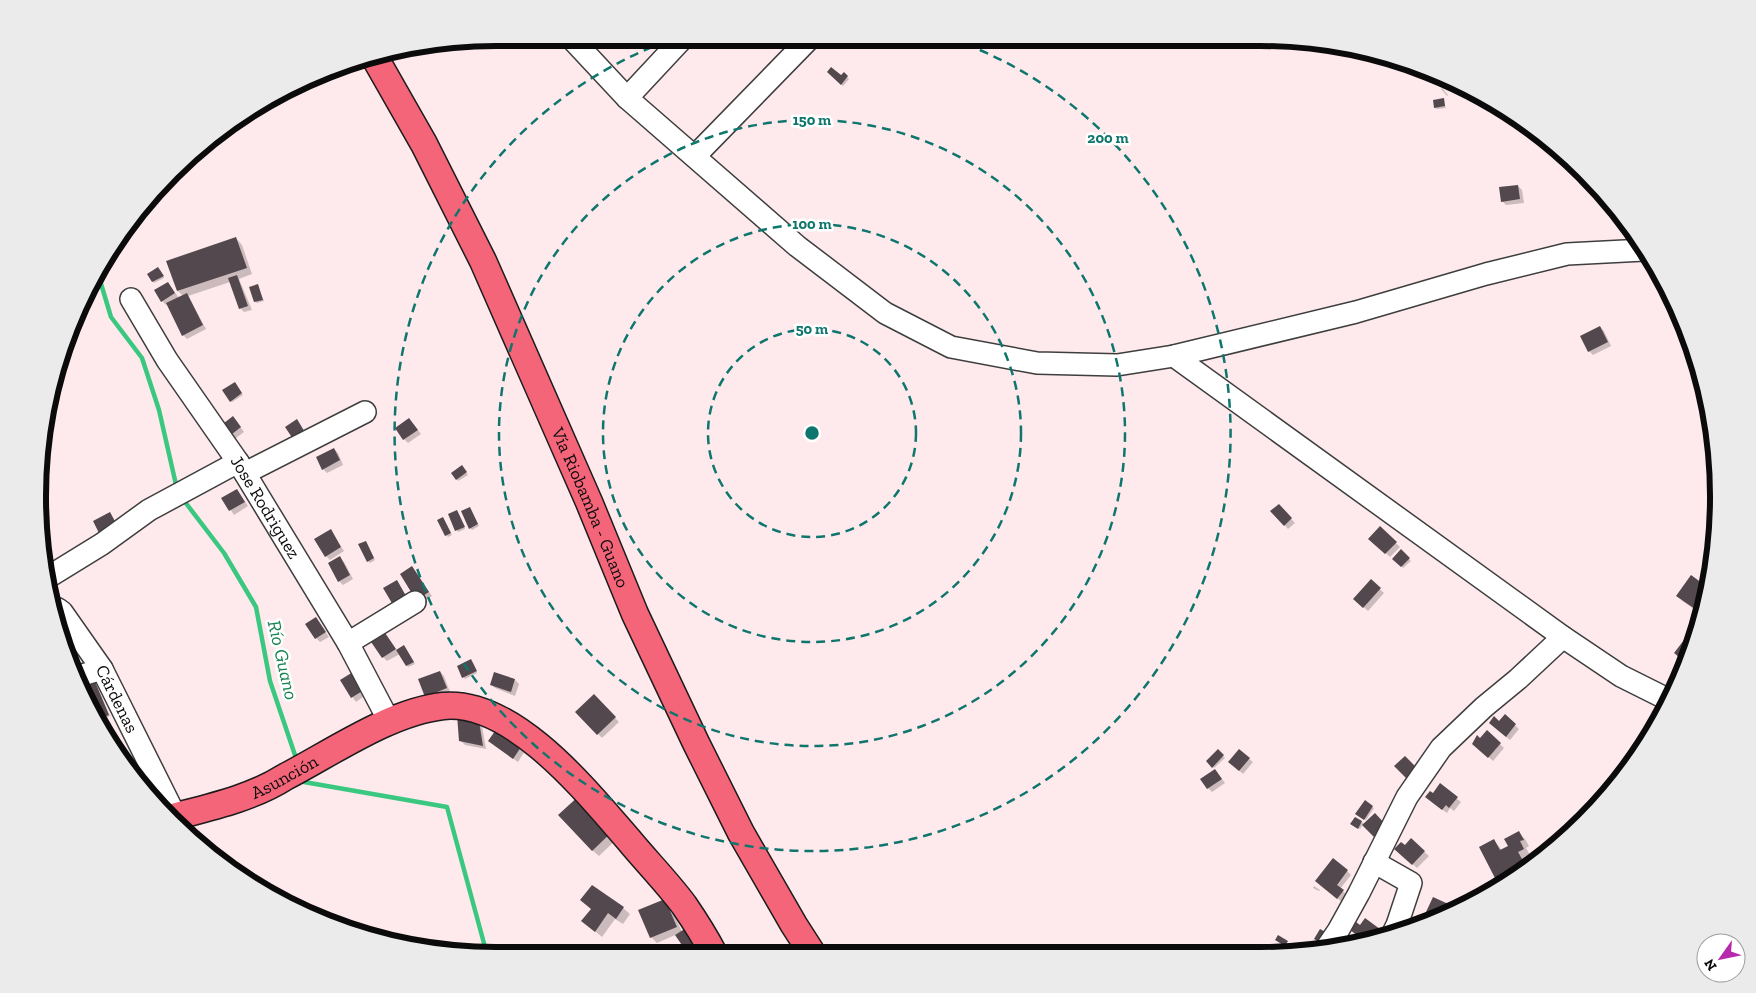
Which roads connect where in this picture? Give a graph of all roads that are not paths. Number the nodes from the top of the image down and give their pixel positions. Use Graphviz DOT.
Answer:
graph roads {
  1 [pos="578,46"];
  2 [pos="676,46"];
  3 [pos="802,46"];
  4 [pos="378,63"];
  5 [pos="627,98"];
  6 [pos="695,156"];
  7 [pos="1637,250"];
  8 [pos="131,299"];
  9 [pos="1174,356"];
  10 [pos="365,412"];
  11 [pos="242,468"];
  12 [pos="53,574"];
  13 [pos="415,602"];
  14 [pos="62,612"];
  15 [pos="1563,636"];
  16 [pos="348,643"];
  17 [pos="102,669"];
  18 [pos="84,675"];
  19 [pos="1663,697"];
  20 [pos="389,721"];
  21 [pos="170,807"];
  22 [pos="180,817"];
  23 [pos="1374,862"];
  24 [pos="1397,925"];
  25 [pos="1331,941"];
  26 [pos="710,947"];
  27 [pos="808,947"];
  1 -- 5 [label="street"];
  2 -- 5 [label="street"];
  3 -- 6 [label="street"];
  4 -- 27 [label="main road, Vía Riobamba - Guano"];
  5 -- 6 [label="street"];
  6 -- 9 [label="street"];
  7 -- 9 [label="street"];
  8 -- 11 [label="street, Jose Rodriguez"];
  9 -- 15 [label="street"];
  10 -- 11 [label="street"];
  11 -- 12 [label="street"];
  11 -- 16 [label="street, Jose Rodriguez"];
  13 -- 16 [label="street"];
  14 -- 17 [label="street, Cárdenas"];
  15 -- 19 [label="street"];
  15 -- 23 [label="street"];
  16 -- 20 [label="street, Jose Rodriguez"];
  17 -- 18 [label="street"];
  17 -- 21 [label="street, Cárdenas"];
  20 -- 22 [label="main road, Asunción"];
  20 -- 26 [label="main road"];
  23 -- 24 [label="street"];
  23 -- 25 [label="street"];
}
